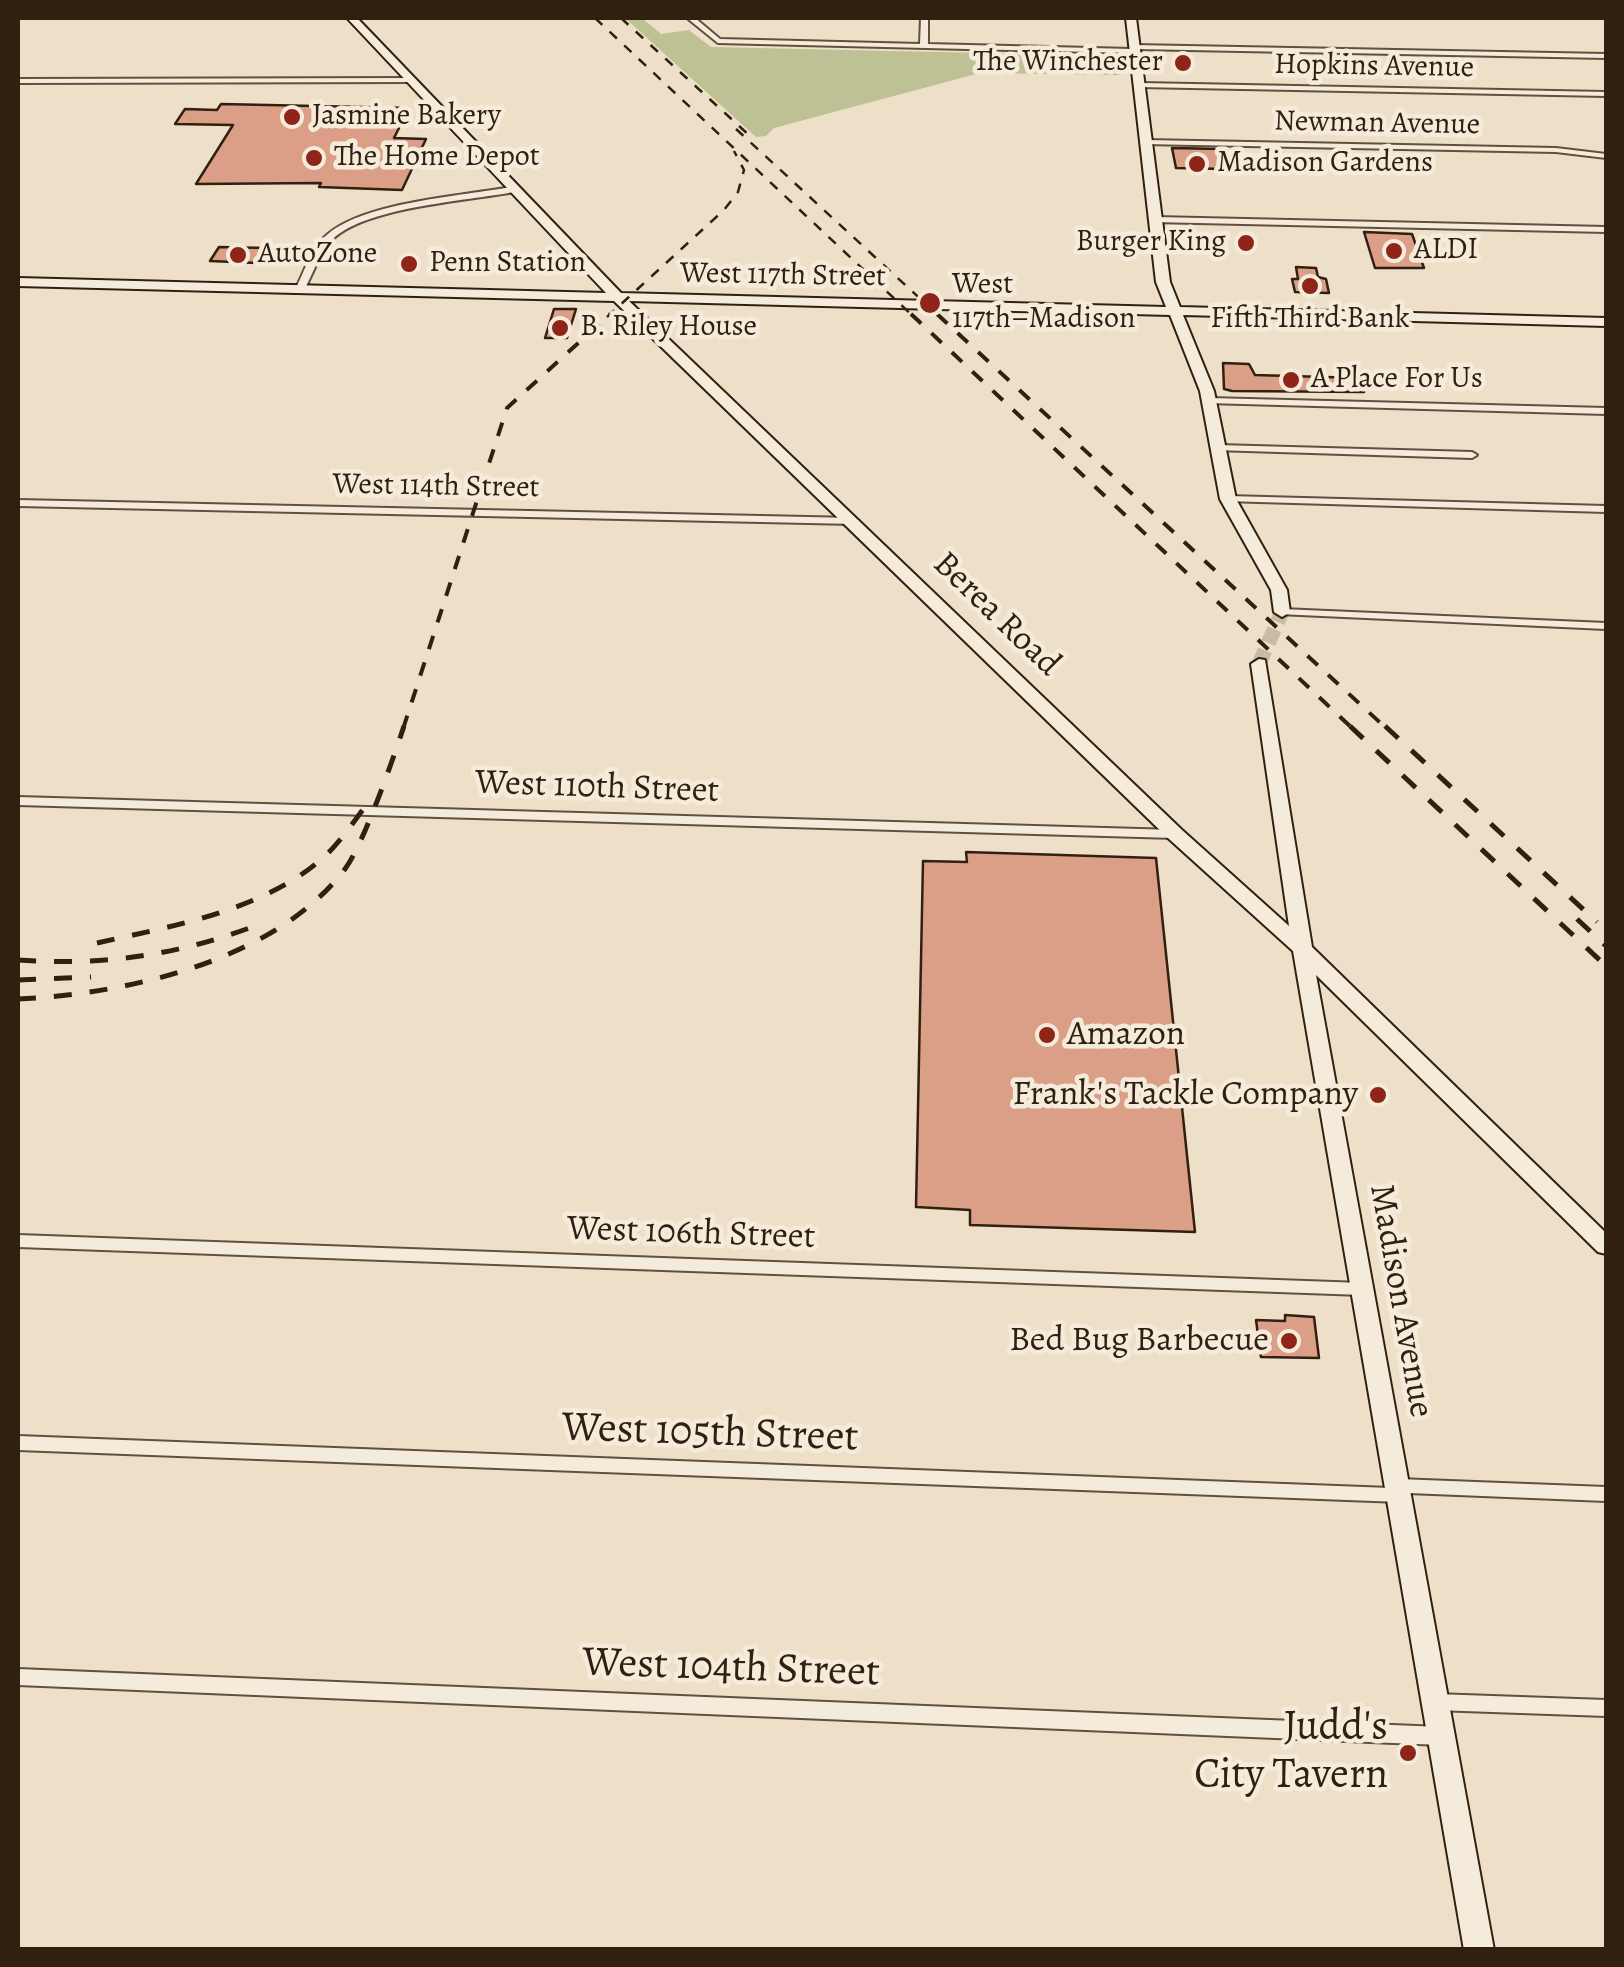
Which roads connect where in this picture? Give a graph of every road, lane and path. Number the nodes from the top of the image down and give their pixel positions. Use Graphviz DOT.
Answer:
graph roads {
  1 [pos="352,18"];
  2 [pos="691,18"];
  3 [pos="925,18"];
  4 [pos="1131,18"];
  5 [pos="924,46"];
  6 [pos="1134,49"];
  7 [pos="1606,56"];
  8 [pos="412,80"];
  9 [pos="18,81"];
  10 [pos="1141,85"];
  11 [pos="1606,94"];
  12 [pos="1146,142"];
  13 [pos="1606,156"];
  14 [pos="512,190"];
  15 [pos="1155,220"];
  16 [pos="1606,230"];
  17 [pos="18,282"];
  18 [pos="301,288"];
  19 [pos="617,297"];
  20 [pos="1176,310"];
  21 [pos="1606,322"];
  22 [pos="1209,401"];
  23 [pos="1606,411"];
  24 [pos="1218,448"];
  25 [pos="1472,455"];
  26 [pos="1228,499"];
  27 [pos="18,503"];
  28 [pos="1606,510"];
  29 [pos="854,522"];
  30 [pos="1282,612"];
  31 [pos="1606,626"];
  32 [pos="1260,664"];
  33 [pos="18,801"];
  34 [pos="1174,834"];
  35 [pos="1302,949"];
  36 [pos="18,1242"];
  37 [pos="1606,1246"];
  38 [pos="1362,1289"];
  39 [pos="18,1444"];
  40 [pos="1399,1490"];
  41 [pos="1606,1494"];
  42 [pos="18,1678"];
  43 [pos="1435,1702"];
  44 [pos="1606,1708"];
  45 [pos="1441,1736"];
  46 [pos="1479,1950"];
  1 -- 8 [label="main road, Berea Road"];
  2 -- 5 [label="street"];
  3 -- 5 [label="street"];
  4 -- 6 [label="main road"];
  5 -- 6 [label="street"];
  6 -- 7 [label="street"];
  6 -- 10 [label="main road"];
  8 -- 9 [label="street"];
  8 -- 14 [label="main road, Berea Road"];
  10 -- 11 [label="street, Hopkins Avenue"];
  10 -- 12 [label="main road"];
  12 -- 13 [label="street, Newman Avenue"];
  12 -- 15 [label="main road"];
  14 -- 18 [label="street"];
  14 -- 19 [label="main road, Berea Road"];
  15 -- 16 [label="street"];
  15 -- 20 [label="main road"];
  17 -- 18 [label="main road, West 117th Street"];
  18 -- 19 [label="main road, West 117th Street"];
  19 -- 20 [label="main road, West 117th Street"];
  19 -- 29 [label="main road, Berea Road"];
  20 -- 21 [label="main road, West 117th Street"];
  20 -- 22 [label="main road"];
  22 -- 23 [label="street"];
  22 -- 24 [label="main road"];
  24 -- 25 [label="street"];
  24 -- 26 [label="main road"];
  26 -- 28 [label="street"];
  26 -- 30 [label="main road"];
  27 -- 29 [label="street, West 114th Street"];
  29 -- 34 [label="main road, Berea Road"];
  30 -- 31 [label="street"];
  32 -- 35 [label="main road, Madison Avenue"];
  33 -- 34 [label="street, West 110th Street"];
  34 -- 35 [label="main road, Berea Road"];
  35 -- 37 [label="main road, Berea Road"];
  35 -- 38 [label="main road, Madison Avenue"];
  36 -- 38 [label="street, West 106th Street"];
  38 -- 40 [label="main road, Madison Avenue"];
  39 -- 40 [label="street, West 105th Street"];
  40 -- 41 [label="street, West 105th Street"];
  40 -- 43 [label="main road, Madison Avenue"];
  42 -- 45 [label="street, West 104th Street"];
  43 -- 44 [label="street"];
  43 -- 45 [label="main road, Madison Avenue"];
  45 -- 46 [label="main road, Madison Avenue"];
}
